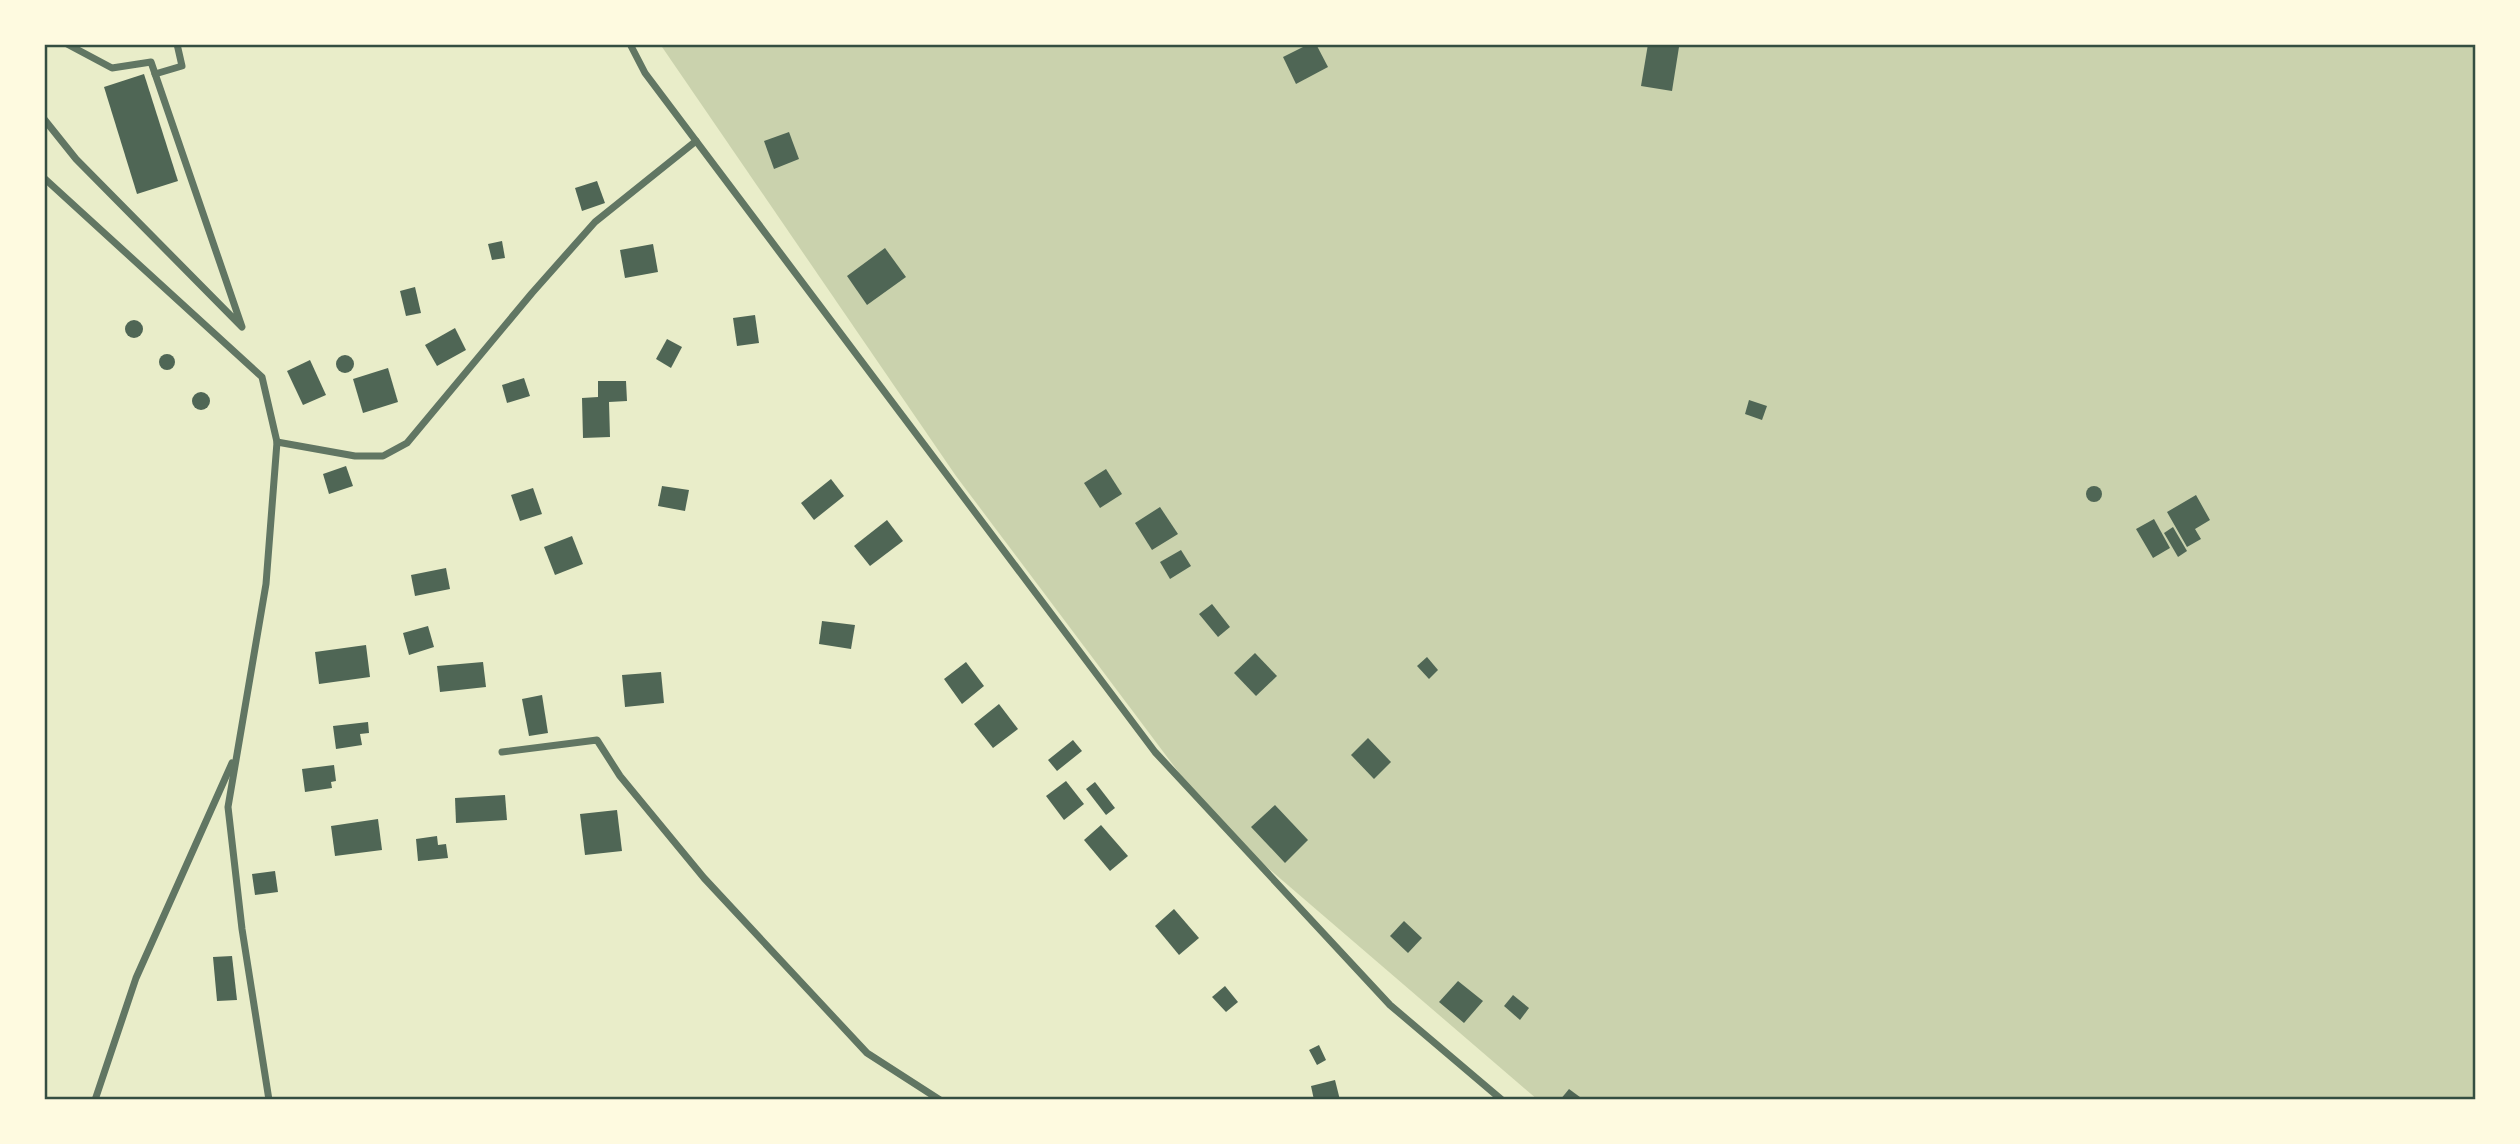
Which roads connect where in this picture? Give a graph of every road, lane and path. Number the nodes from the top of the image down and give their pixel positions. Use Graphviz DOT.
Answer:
graph roads {
  1 [pos="67,44"];
  2 [pos="177,44"];
  3 [pos="630,44"];
  4 [pos="155,74"];
  5 [pos="44,119"];
  6 [pos="696,141"];
  7 [pos="44,178"];
  8 [pos="277,442"];
  9 [pos="502,752"];
  10 [pos="237,753"];
  11 [pos="95,1100"];
  12 [pos="269,1100"];
  13 [pos="940,1100"];
  14 [pos="1502,1100"];
  1 -- 4 [label="street"];
  2 -- 4 [label="street"];
  3 -- 6 [label="street"];
  4 -- 5 [label="street"];
  6 -- 8 [label="street"];
  6 -- 14 [label="street"];
  7 -- 8 [label="street"];
  8 -- 10 [label="street"];
  9 -- 13 [label="street"];
  10 -- 11 [label="street"];
  10 -- 12 [label="street"];
}
